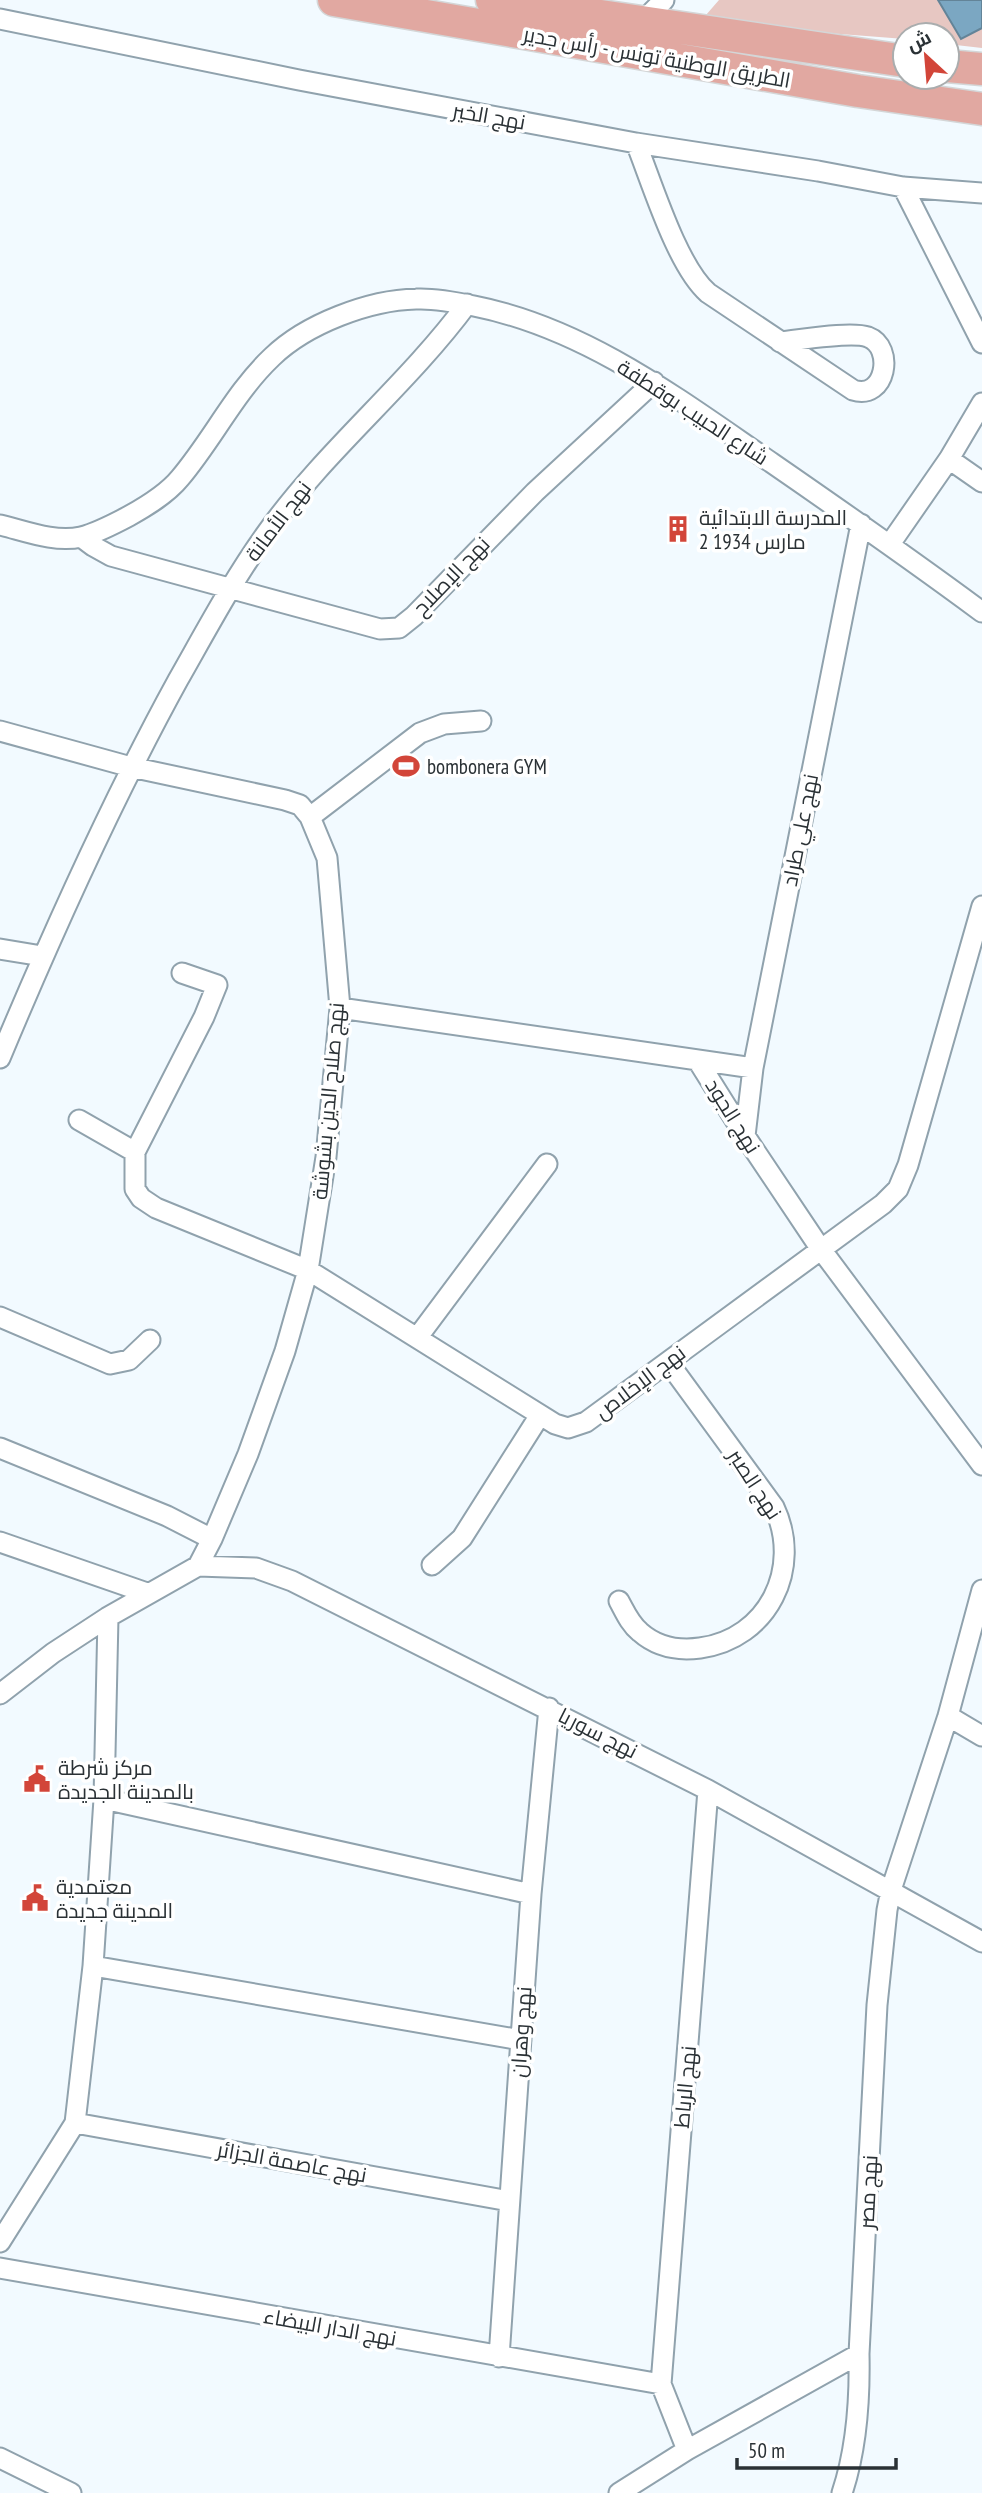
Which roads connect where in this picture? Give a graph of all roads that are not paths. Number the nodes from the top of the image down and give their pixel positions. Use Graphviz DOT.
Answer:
graph roads {
  1 [pos="334,0"];
  2 [pos="492,0"];
  3 [pos="653,11"];
  4 [pos="0,19"];
  5 [pos="891,58"];
  6 [pos="961,67"];
  7 [pos="982,69"];
  8 [pos="982,108"];
  9 [pos="636,143"];
  10 [pos="903,187"];
  11 [pos="982,193"];
  12 [pos="467,304"];
  13 [pos="780,342"];
  14 [pos="982,343"];
  15 [pos="654,382"];
  16 [pos="982,403"];
  17 [pos="949,459"];
  18 [pos="982,482"];
  19 [pos="861,524"];
  20 [pos="0,525"];
  21 [pos="82,537"];
  22 [pos="890,544"];
  23 [pos="229,588"];
  24 [pos="982,612"];
  25 [pos="481,721"];
  26 [pos="0,731"];
  27 [pos="131,767"];
  28 [pos="310,817"];
  29 [pos="982,906"];
  30 [pos="0,949"];
  31 [pos="42,956"];
  32 [pos="182,973"];
  33 [pos="340,1008"];
  34 [pos="0,1058"];
  35 [pos="698,1060"];
  36 [pos="753,1068"];
  37 [pos="79,1120"];
  38 [pos="745,1136"];
  39 [pos="135,1152"];
  40 [pos="547,1164"];
  41 [pos="820,1248"];
  42 [pos="308,1270"];
  43 [pos="0,1317"];
  44 [pos="417,1338"];
  45 [pos="150,1340"];
  46 [pos="667,1362"];
  47 [pos="540,1415"];
  48 [pos="0,1448"];
  49 [pos="982,1465"];
  50 [pos="212,1539"];
  51 [pos="0,1542"];
  52 [pos="432,1565"];
  53 [pos="198,1566"];
  54 [pos="982,1590"];
  55 [pos="148,1593"];
  56 [pos="619,1601"];
  57 [pos="108,1617"];
  58 [pos="0,1694"];
  59 [pos="549,1708"];
  60 [pos="948,1716"];
  61 [pos="982,1736"];
  62 [pos="708,1790"];
  63 [pos="104,1799"];
  64 [pos="891,1889"];
  65 [pos="531,1894"];
  66 [pos="982,1942"];
  67 [pos="93,1966"];
  68 [pos="521,2040"];
  69 [pos="75,2123"];
  70 [pos="509,2201"];
  71 [pos="0,2242"];
  72 [pos="0,2269"];
  73 [pos="859,2354"];
  74 [pos="499,2357"];
  75 [pos="661,2384"];
  76 [pos="687,2450"];
  77 [pos="0,2458"];
  78 [pos="71,2493"];
  79 [pos="620,2493"];
  80 [pos="842,2493"];
  1 -- 8 [label="main road, الطريق الوطنية تونس - رأس جدير"];
  2 -- 3 [label="main road, الطريق الوطنية تونس - رأس جدير"];
  3 -- 5 [label="main road, الطريق الوطنية تونس - رأس جدير"];
  4 -- 9 [label="street, نهج الخير"];
  6 -- 7 [label="main road"];
  9 -- 10 [label="street, نهج الخير"];
  9 -- 13 [label="street"];
  10 -- 11 [label="street, نهج الخير"];
  10 -- 14 [label="street"];
  12 -- 15 [label="street, شارع الحبيب بوقطفة"];
  12 -- 21 [label="street, شارع الحبيب بوقطفة"];
  12 -- 23 [label="street, نهج الأمانة"];
  13 -- 13 [label="street"];
  15 -- 19 [label="street, شارع الحبيب بوقطفة"];
  15 -- 23 [label="street, نهج الإصلاح"];
  16 -- 17 [label="street"];
  17 -- 18 [label="street"];
  17 -- 22 [label="street"];
  19 -- 22 [label="street, شارع الحبيب بوقطفة"];
  19 -- 36 [label="street, نهج علي طراد"];
  20 -- 21 [label="street, شارع الحبيب بوقطفة"];
  21 -- 23 [label="street, نهج الإصلاح"];
  22 -- 24 [label="street, شارع الحبيب بوقطفة"];
  23 -- 27 [label="street, نهج الأمانة"];
  25 -- 28 [label="street"];
  26 -- 27 [label="street"];
  27 -- 28 [label="street"];
  27 -- 31 [label="street, نهج الأمانة"];
  28 -- 33 [label="street, نهج صلاح الدين بشوشة"];
  29 -- 41 [label="street, نهج الإخلاص"];
  30 -- 31 [label="street"];
  31 -- 34 [label="street, نهج الأمانة"];
  32 -- 39 [label="street"];
  33 -- 35 [label="street, نهج الجود"];
  33 -- 42 [label="street, نهج صلاح الدين بشوشة"];
  35 -- 36 [label="street"];
  35 -- 38 [label="street, نهج الجود"];
  36 -- 38 [label="street, نهج علي طراد"];
  37 -- 39 [label="street"];
  38 -- 41 [label="street, نهج الجود"];
  39 -- 42 [label="street, نهج الإخلاص"];
  40 -- 44 [label="street"];
  41 -- 46 [label="street, نهج الإخلاص"];
  41 -- 49 [label="street, نهج الجود"];
  42 -- 44 [label="street, نهج الإخلاص"];
  42 -- 50 [label="street, نهج صلاح الدين بشوشة"];
  43 -- 45 [label="street"];
  44 -- 47 [label="street, نهج الإخلاص"];
  46 -- 47 [label="street, نهج الإخلاص"];
  46 -- 56 [label="street, نهج الصبر"];
  47 -- 52 [label="street"];
  48 -- 50 [label="street"];
  50 -- 53 [label="street, نهج صلاح الدين بشوشة"];
  51 -- 55 [label="street"];
  53 -- 55 [label="street"];
  53 -- 59 [label="street, نهج سوريا"];
  54 -- 60 [label="street"];
  55 -- 57 [label="street"];
  57 -- 58 [label="street"];
  57 -- 63 [label="street"];
  59 -- 62 [label="street, نهج سوريا"];
  59 -- 65 [label="street, نهج وهران"];
  60 -- 61 [label="street"];
  60 -- 64 [label="street"];
  62 -- 64 [label="street, نهج سوريا"];
  62 -- 75 [label="street, نهج الرباط"];
  63 -- 65 [label="street"];
  63 -- 67 [label="street"];
  64 -- 66 [label="street, نهج سوريا"];
  64 -- 73 [label="street, نهج مصر"];
  65 -- 68 [label="street, نهج وهران"];
  67 -- 68 [label="street"];
  67 -- 69 [label="street"];
  68 -- 70 [label="street, نهج وهران"];
  69 -- 70 [label="street, نهج عاصمة الجزائر"];
  69 -- 71 [label="street"];
  70 -- 74 [label="street, نهج وهران"];
  72 -- 74 [label="street, نهج الدار البيضاء"];
  73 -- 76 [label="street"];
  73 -- 80 [label="street, نهج مصر"];
  74 -- 75 [label="street, نهج الدار البيضاء"];
  75 -- 76 [label="street"];
  76 -- 79 [label="street"];
  77 -- 78 [label="street"];
}
